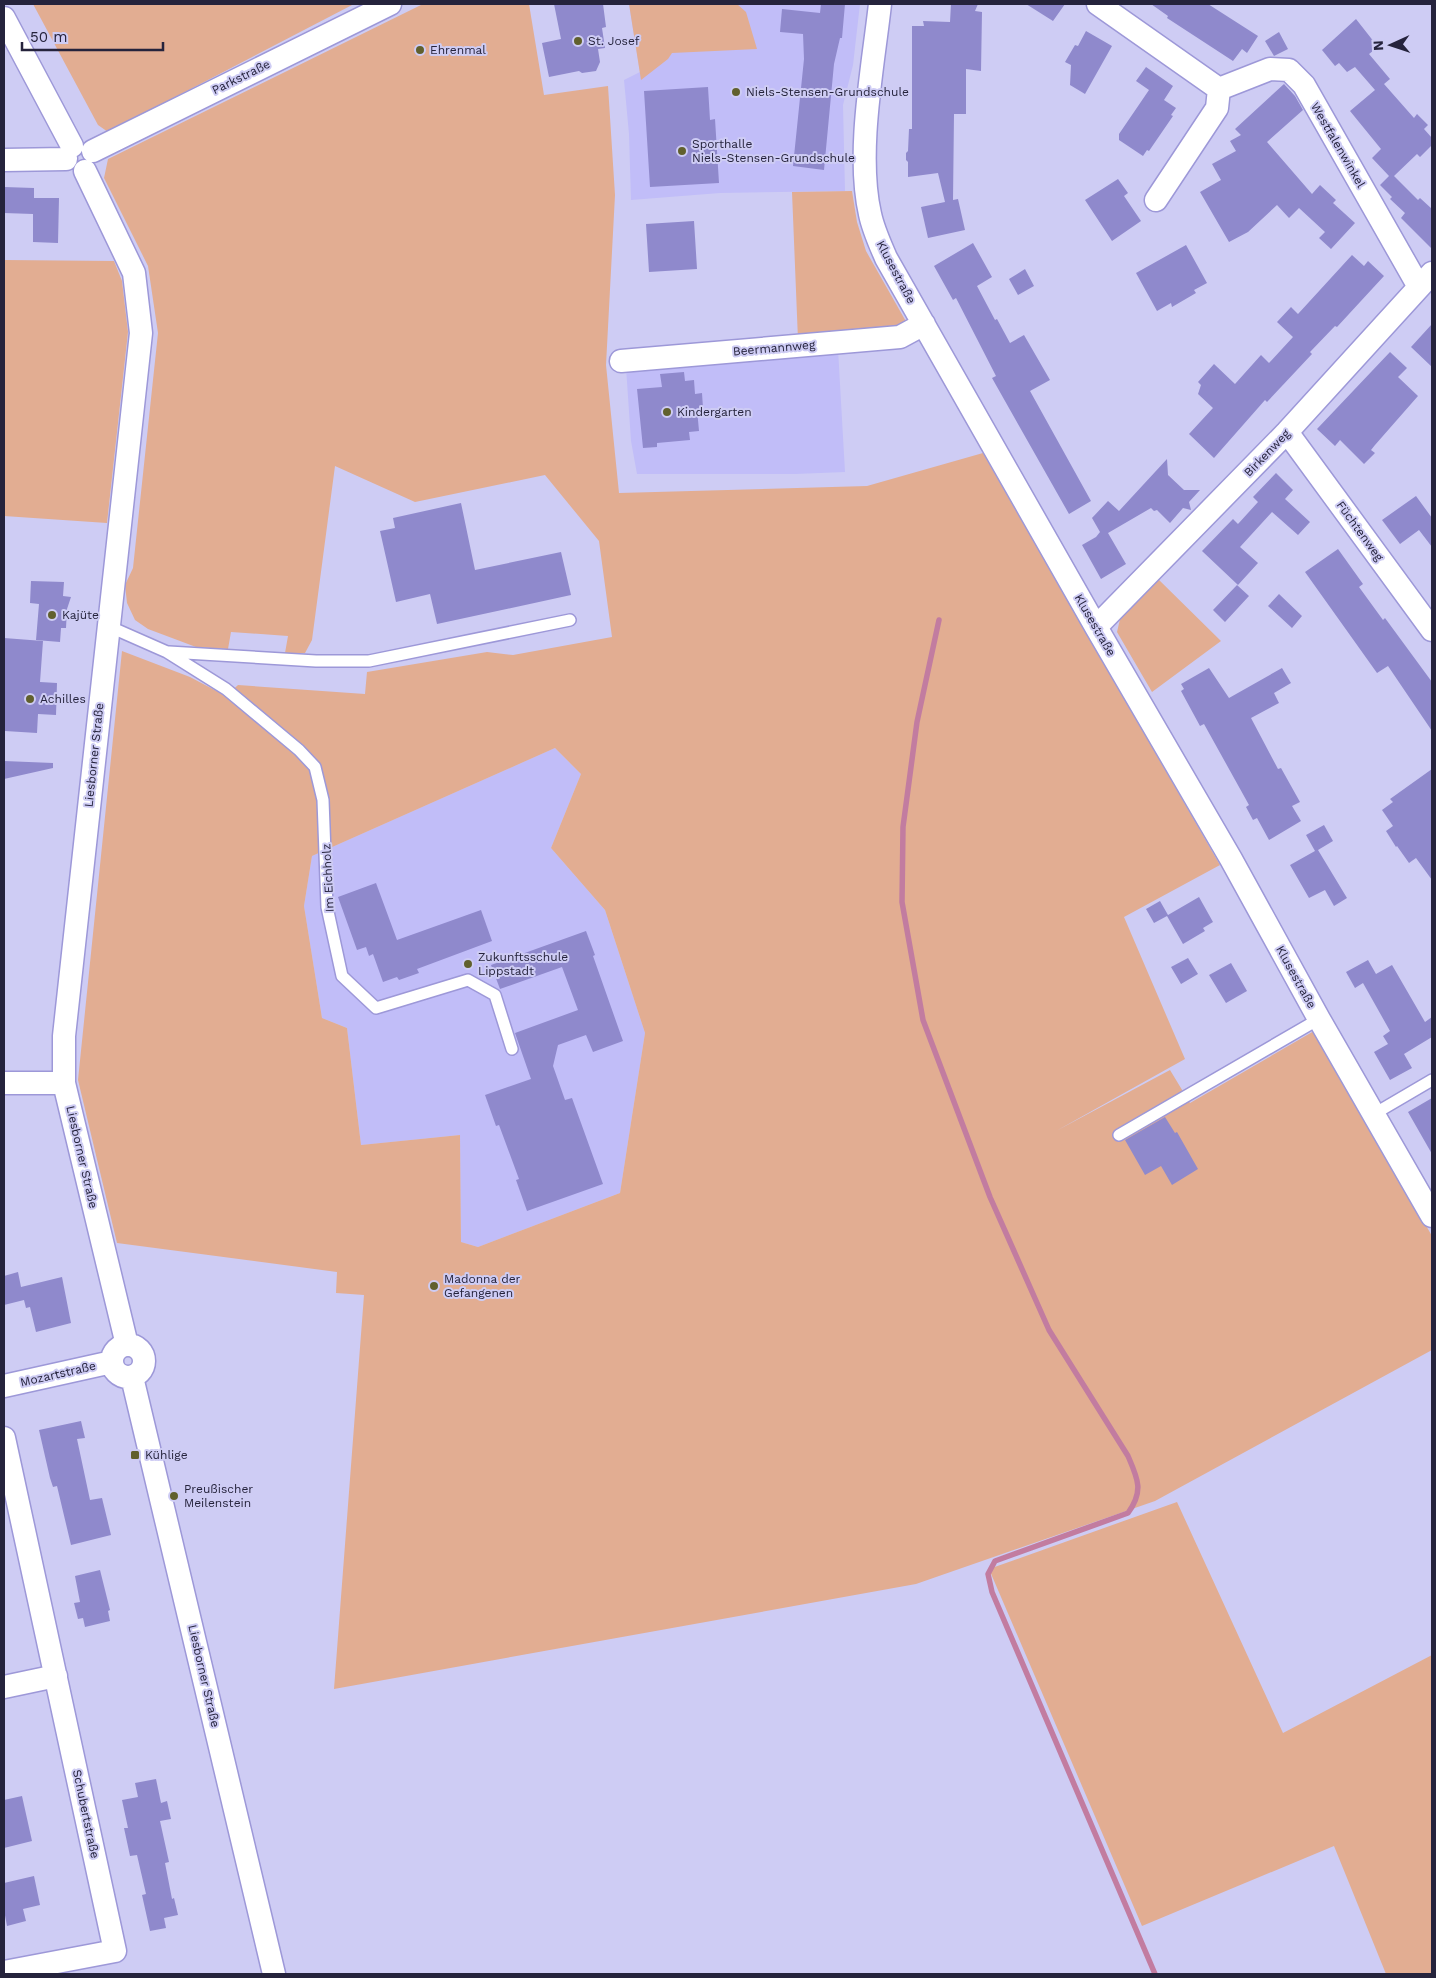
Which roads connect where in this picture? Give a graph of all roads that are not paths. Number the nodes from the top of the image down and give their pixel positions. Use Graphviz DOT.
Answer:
graph roads {
  1 [pos="390,4"];
  2 [pos="880,4"];
  3 [pos="1098,4"];
  4 [pos="4,18"];
  5 [pos="1219,89"];
  6 [pos="69,152"];
  7 [pos="4,160"];
  8 [pos="89,161"];
  9 [pos="1156,200"];
  10 [pos="1426,280"];
  11 [pos="924,324"];
  12 [pos="621,361"];
  13 [pos="1287,432"];
  14 [pos="570,620"];
  15 [pos="108,626"];
  16 [pos="1096,627"];
  17 [pos="1432,630"];
  18 [pos="167,652"];
  19 [pos="1319,1019"];
  20 [pos="512,1049"];
  21 [pos="1432,1080"];
  22 [pos="4,1082"];
  23 [pos="64,1083"];
  24 [pos="1374,1114"];
  25 [pos="1119,1135"];
  26 [pos="1432,1216"];
  27 [pos="119,1353"];
  28 [pos="4,1386"];
  29 [pos="4,1438"];
  30 [pos="56,1676"];
  31 [pos="4,1687"];
  32 [pos="4,1972"];
  33 [pos="274,1974"];
  1 -- 8 [label="street, Parkstraße"];
  2 -- 11 [label="street, Klusestraße"];
  3 -- 5 [label="street"];
  4 -- 6 [label="street"];
  5 -- 9 [label="street"];
  5 -- 10 [label="street, Westfalenwinkel"];
  6 -- 7 [label="street"];
  6 -- 8 [label="street"];
  8 -- 15 [label="street, Liesborner Straße"];
  10 -- 13 [label="street, Birkenweg"];
  11 -- 12 [label="street, Beermannweg"];
  11 -- 16 [label="street, Klusestraße"];
  13 -- 16 [label="street, Birkenweg"];
  13 -- 17 [label="street, Füchtenweg"];
  14 -- 18 [label="lane, Im Eichholz"];
  15 -- 18 [label="lane, Im Eichholz"];
  15 -- 23 [label="street, Liesborner Straße"];
  16 -- 19 [label="street, Klusestraße"];
  18 -- 20 [label="lane, Im Eichholz"];
  19 -- 24 [label="street, Klusestraße"];
  19 -- 25 [label="lane"];
  21 -- 24 [label="lane"];
  22 -- 23 [label="street"];
  23 -- 27 [label="street, Liesborner Straße"];
  24 -- 26 [label="street, Klusestraße"];
  27 -- 28 [label="street, Mozartstraße"];
  27 -- 33 [label="street, Liesborner Straße"];
  29 -- 30 [label="street, Schubertstraße"];
  30 -- 31 [label="street"];
  30 -- 32 [label="street, Schubertstraße"];
}
